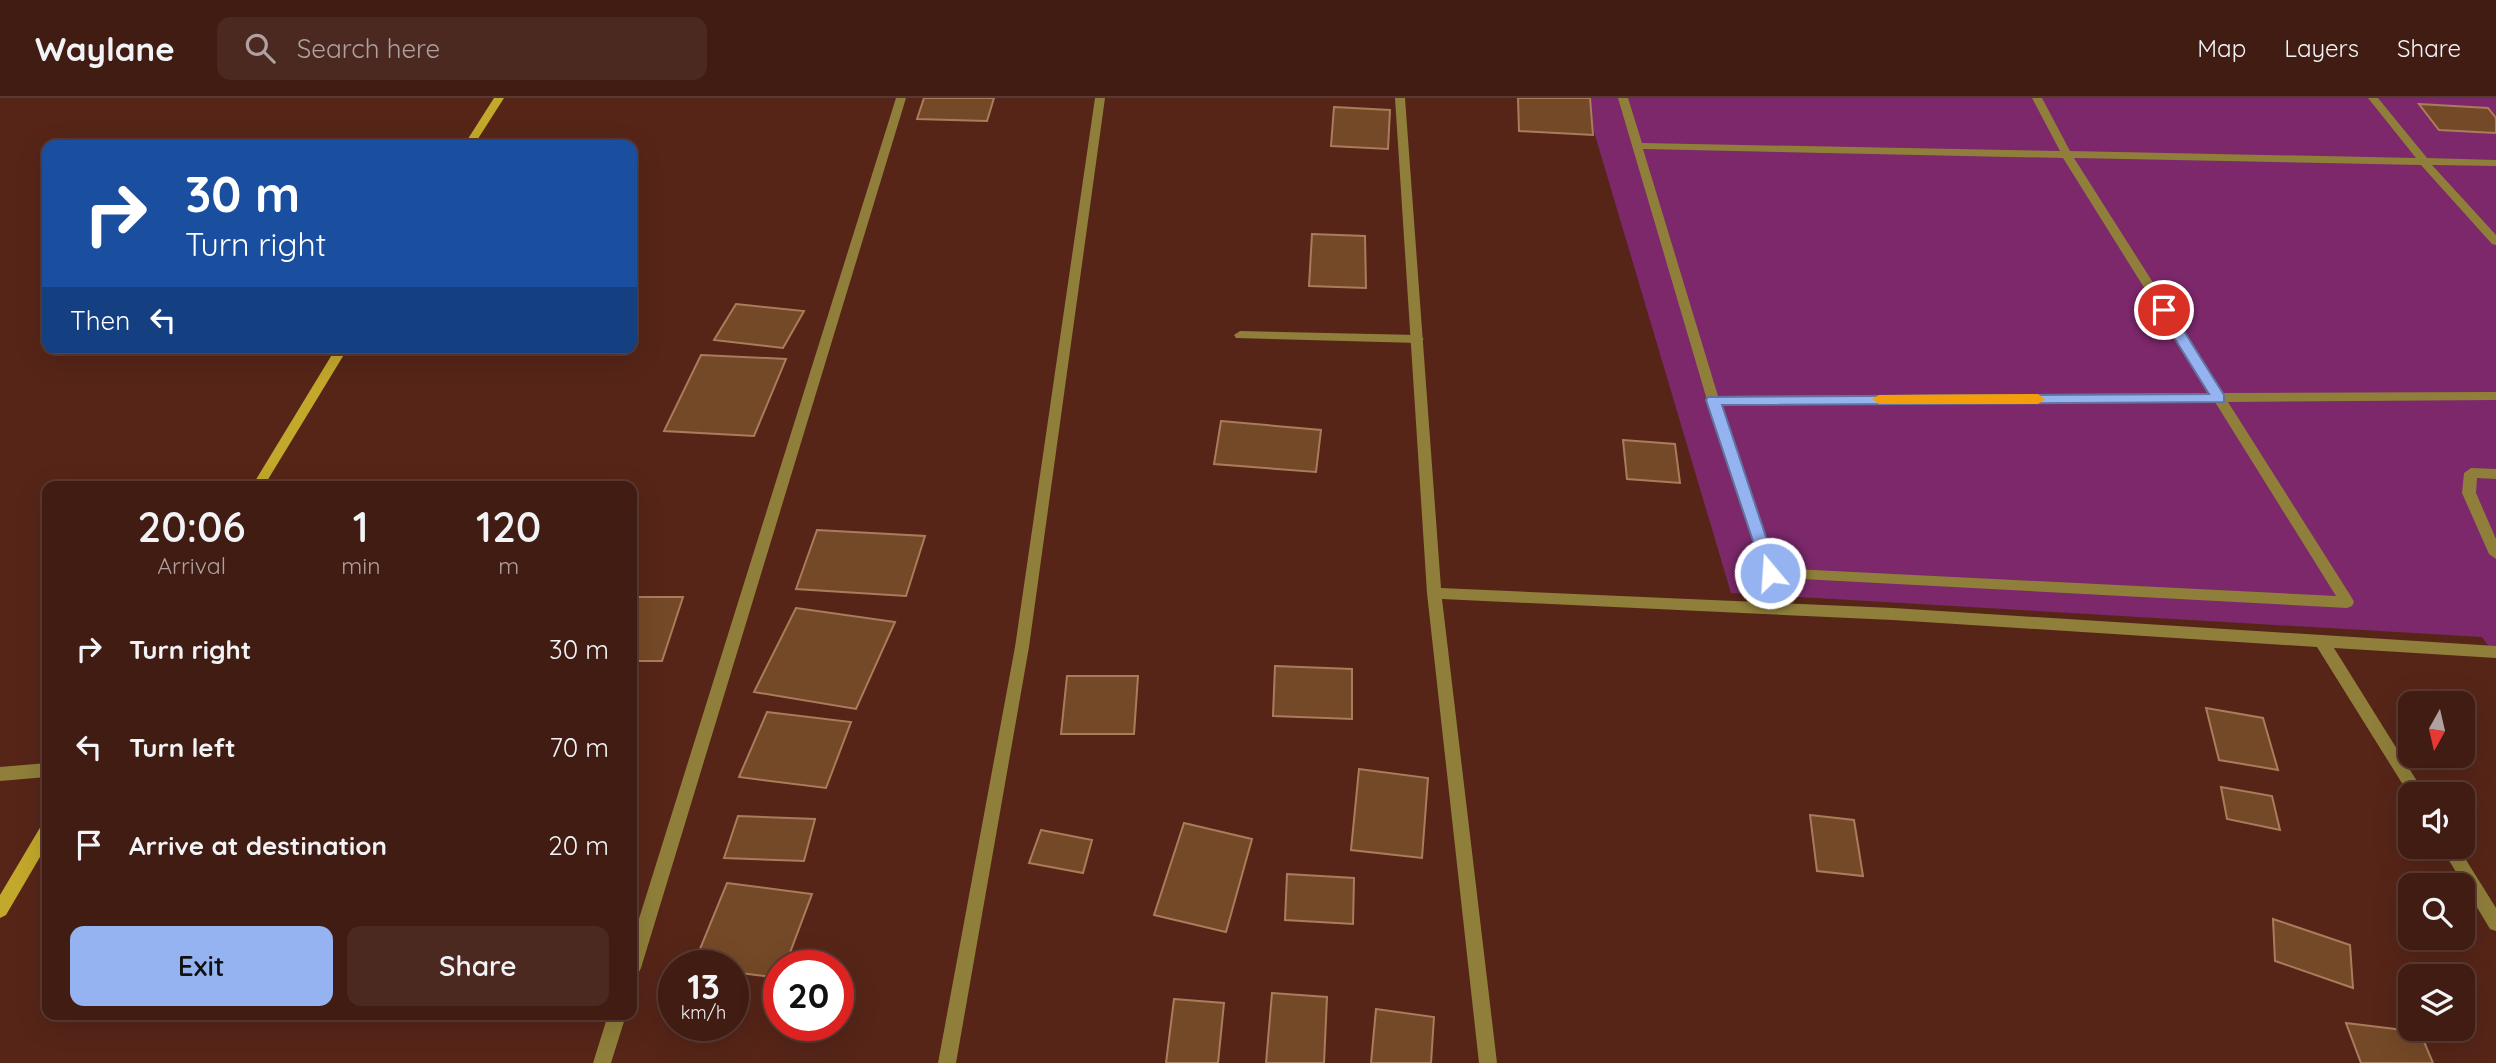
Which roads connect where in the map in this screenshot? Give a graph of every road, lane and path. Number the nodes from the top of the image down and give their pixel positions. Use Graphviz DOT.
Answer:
graph roads {
  1 [pos="499,98"];
  2 [pos="901,98"];
  3 [pos="1100,98"];
  4 [pos="1400,98"];
  5 [pos="1623,98"];
  6 [pos="2037,98"];
  7 [pos="2372,98"];
  8 [pos="472,140"];
  9 [pos="1638,146"];
  10 [pos="2067,155"];
  11 [pos="2424,162"];
  12 [pos="2496,163"];
  13 [pos="2496,242"];
  14 [pos="1240,335"];
  15 [pos="1418,339"];
  16 [pos="338,354"];
  17 [pos="2496,396"];
  18 [pos="2219,398"];
  19 [pos="1713,400"];
  20 [pos="2496,474"];
  21 [pos="261,481"];
  22 [pos="2496,554"];
  23 [pos="1434,593"];
  24 [pos="2321,640"];
  25 [pos="2496,652"];
  26 [pos="42,770"];
  27 [pos="0,774"];
  28 [pos="2410,782"];
  29 [pos="42,839"];
  30 [pos="2456,859"];
  31 [pos="0,910"];
  32 [pos="2496,923"];
  33 [pos="637,952"];
  34 [pos="615,1020"];
  35 [pos="602,1063"];
  36 [pos="947,1063"];
  37 [pos="1488,1063"];
  1 -- 8 [label="main road"];
  2 -- 33 [label="street"];
  3 -- 36 [label="street"];
  4 -- 15 [label="street"];
  5 -- 9 [label="street"];
  6 -- 10 [label="street"];
  7 -- 11 [label="street"];
  9 -- 10 [label="street"];
  9 -- 19 [label="street"];
  10 -- 11 [label="street"];
  10 -- 18 [label="street"];
  11 -- 12 [label="street"];
  11 -- 13 [label="street"];
  14 -- 15 [label="street"];
  15 -- 23 [label="street"];
  16 -- 21 [label="main road"];
  17 -- 18 [label="street"];
  18 -- 19 [label="street"];
  18 -- 19 [label="street"];
  20 -- 22 [label="street"];
  23 -- 24 [label="street"];
  23 -- 37 [label="street"];
  24 -- 25 [label="street"];
  24 -- 28 [label="street"];
  26 -- 27 [label="street"];
  29 -- 31 [label="main road"];
  30 -- 32 [label="street"];
  34 -- 35 [label="street"];
}
